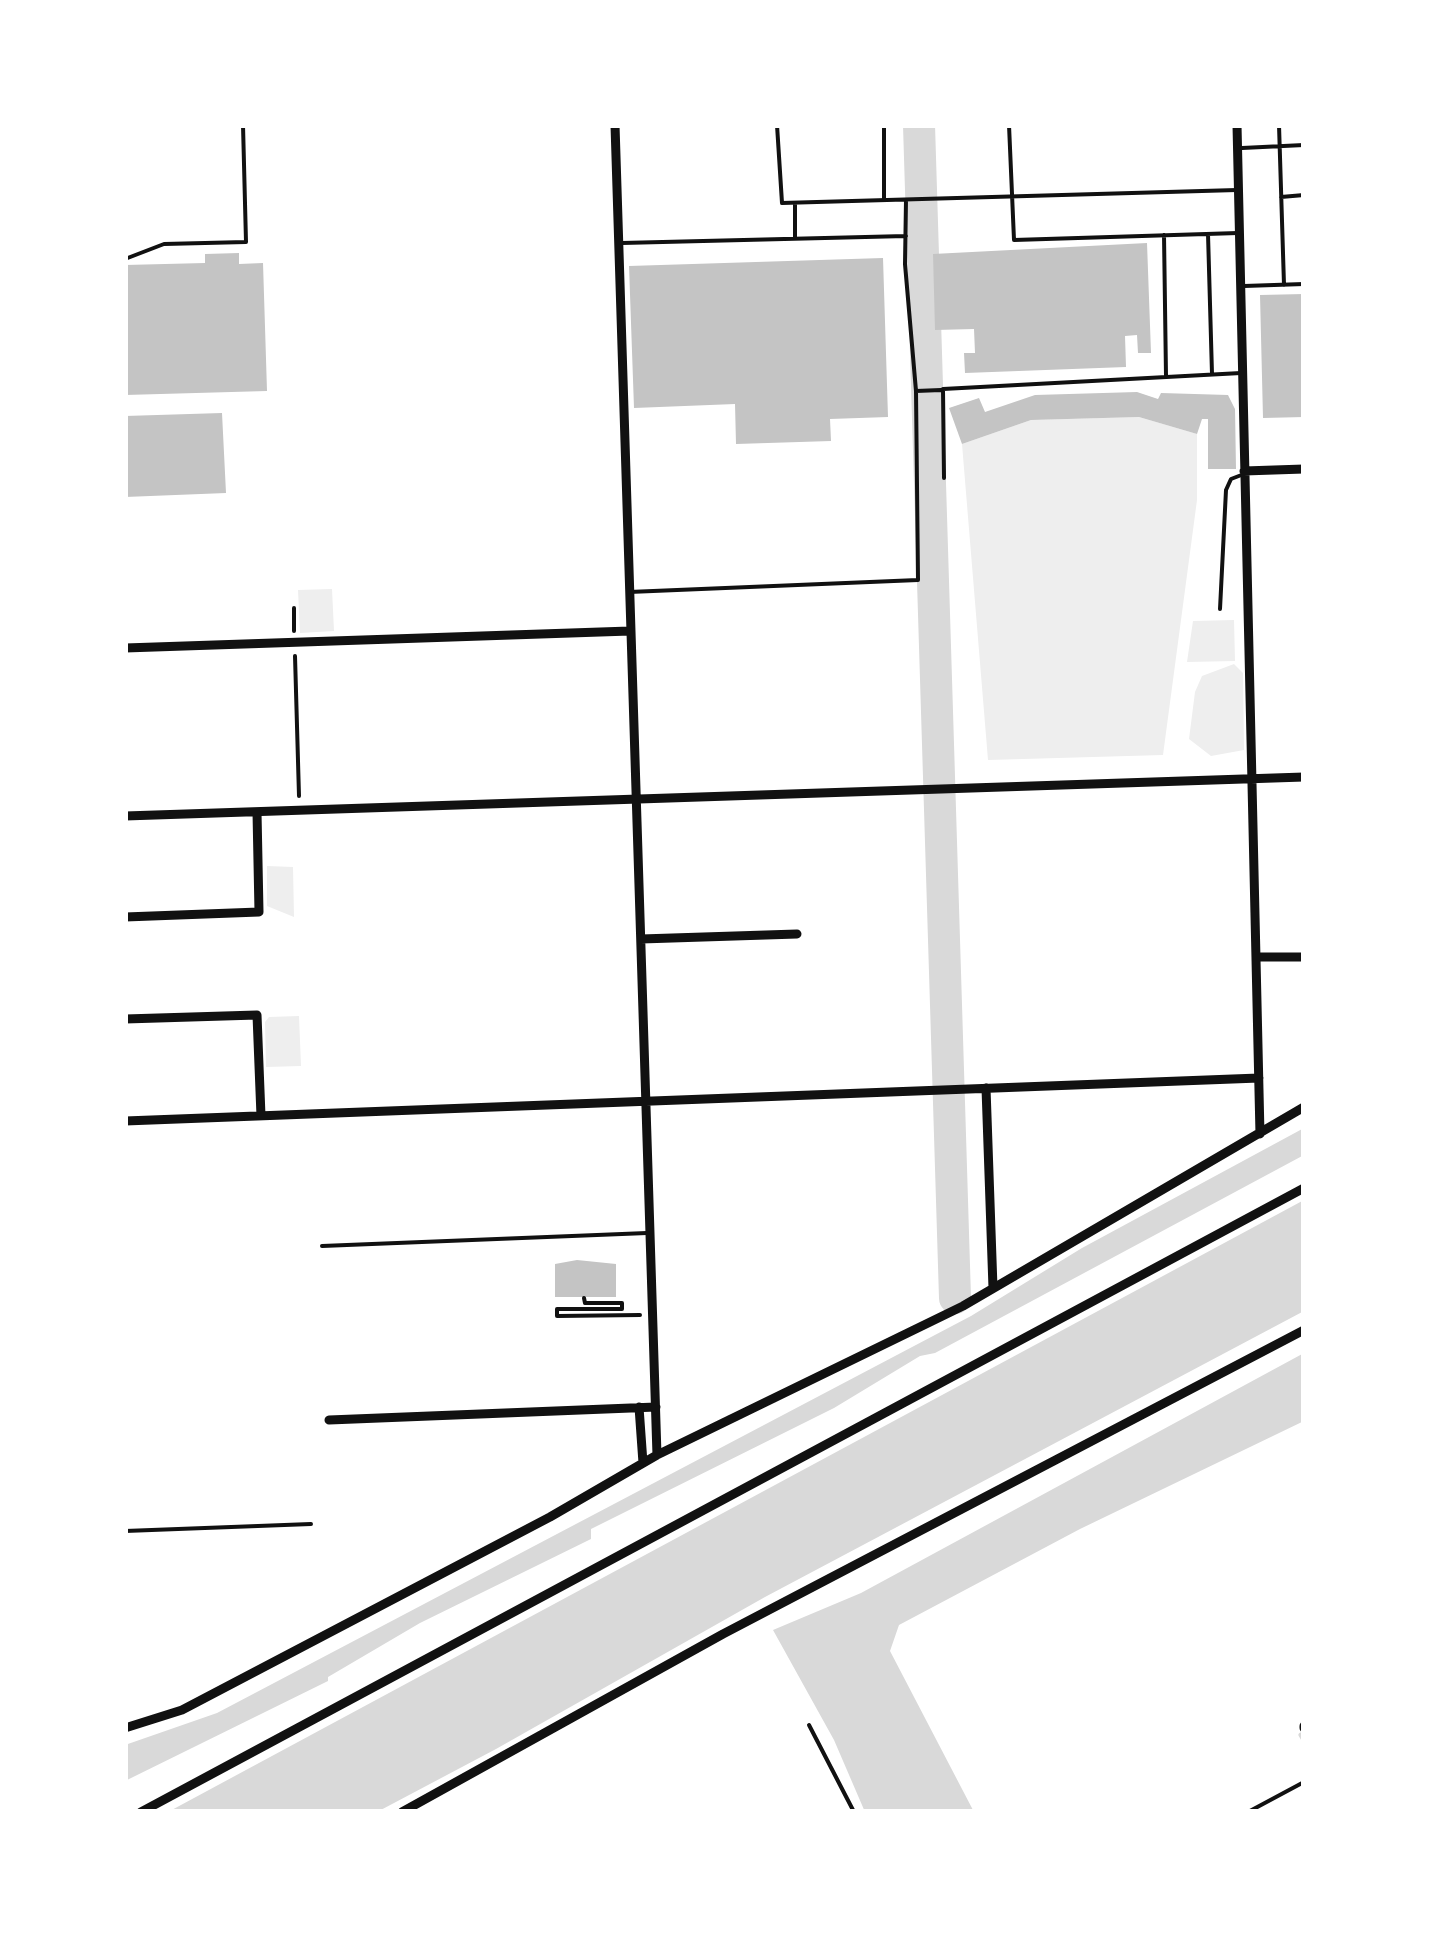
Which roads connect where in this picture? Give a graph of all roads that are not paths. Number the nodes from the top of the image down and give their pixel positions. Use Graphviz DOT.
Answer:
graph roads {
  1 [pos="244,125"];
  2 [pos="615,125"];
  3 [pos="778,125"];
  4 [pos="884,125"];
  5 [pos="1010,125"];
  6 [pos="1237,125"];
  7 [pos="1278,125"];
  8 [pos="1304,145"];
  9 [pos="1279,146"];
  10 [pos="1237,148"];
  11 [pos="1237,190"];
  12 [pos="1012,196"];
  13 [pos="1304,196"];
  14 [pos="1281,197"];
  15 [pos="884,200"];
  16 [pos="906,200"];
  17 [pos="795,203"];
  18 [pos="1238,233"];
  19 [pos="1208,234"];
  20 [pos="1164,235"];
  21 [pos="906,236"];
  22 [pos="796,239"];
  23 [pos="617,243"];
  24 [pos="125,259"];
  25 [pos="1304,284"];
  26 [pos="1284,285"];
  27 [pos="1238,286"];
  28 [pos="1241,373"];
  29 [pos="1212,374"];
  30 [pos="1166,376"];
  31 [pos="943,390"];
  32 [pos="919,391"];
  33 [pos="1304,469"];
  34 [pos="1244,473"];
  35 [pos="944,478"];
  36 [pos="629,592"];
  37 [pos="1220,609"];
  38 [pos="630,631"];
  39 [pos="125,648"];
  40 [pos="1304,777"];
  41 [pos="1252,780"];
  42 [pos="637,798"];
  43 [pos="256,812"];
  44 [pos="125,816"];
  45 [pos="125,917"];
  46 [pos="797,934"];
  47 [pos="641,939"];
  48 [pos="1304,957"];
  49 [pos="1256,958"];
  50 [pos="125,1020"];
  51 [pos="1259,1078"];
  52 [pos="986,1088"];
  53 [pos="646,1100"];
  54 [pos="1304,1107"];
  55 [pos="260,1116"];
  56 [pos="125,1121"];
  57 [pos="1260,1134"];
  58 [pos="1304,1188"];
  59 [pos="650,1233"];
  60 [pos="322,1246"];
  61 [pos="993,1288"];
  62 [pos="1304,1330"];
  63 [pos="656,1406"];
  64 [pos="639,1407"];
  65 [pos="329,1420"];
  66 [pos="657,1455"];
  67 [pos="643,1463"];
  68 [pos="310,1524"];
  69 [pos="125,1531"];
  70 [pos="125,1728"];
  71 [pos="141,1812"];
  72 [pos="402,1812"];
  1 -- 24 [label="lane"];
  2 -- 23 [label="street"];
  3 -- 17 [label="lane"];
  4 -- 15 [label="lane"];
  5 -- 12 [label="lane"];
  6 -- 10 [label="street"];
  7 -- 9 [label="lane"];
  8 -- 9 [label="lane"];
  9 -- 10 [label="lane"];
  9 -- 14 [label="lane"];
  10 -- 11 [label="street"];
  11 -- 12 [label="lane"];
  11 -- 18 [label="street"];
  12 -- 16 [label="lane"];
  12 -- 20 [label="lane"];
  13 -- 14 [label="lane"];
  14 -- 26 [label="lane"];
  15 -- 16 [label="lane"];
  15 -- 17 [label="lane"];
  16 -- 21 [label="lane"];
  17 -- 22 [label="lane"];
  18 -- 19 [label="lane"];
  18 -- 27 [label="street"];
  19 -- 20 [label="lane"];
  19 -- 29 [label="lane"];
  20 -- 30 [label="lane"];
  21 -- 22 [label="lane"];
  21 -- 32 [label="lane"];
  22 -- 23 [label="lane"];
  23 -- 36 [label="street"];
  25 -- 26 [label="lane"];
  26 -- 27 [label="lane"];
  27 -- 28 [label="street"];
  28 -- 29 [label="lane"];
  28 -- 34 [label="street"];
  29 -- 30 [label="lane"];
  30 -- 31 [label="lane"];
  31 -- 32 [label="lane"];
  31 -- 35 [label="lane"];
  32 -- 36 [label="lane"];
  33 -- 34 [label="street"];
  34 -- 37 [label="lane"];
  34 -- 41 [label="street"];
  36 -- 38 [label="street"];
  38 -- 39 [label="street"];
  38 -- 42 [label="street"];
  40 -- 41 [label="street"];
  41 -- 42 [label="street"];
  41 -- 49 [label="street"];
  42 -- 43 [label="street"];
  42 -- 47 [label="street"];
  43 -- 44 [label="street"];
  43 -- 45 [label="street"];
  46 -- 47 [label="street"];
  47 -- 53 [label="street"];
  48 -- 49 [label="street"];
  49 -- 51 [label="street"];
  50 -- 55 [label="street"];
  51 -- 52 [label="street"];
  51 -- 57 [label="street"];
  52 -- 53 [label="street"];
  52 -- 61 [label="street"];
  53 -- 55 [label="street"];
  53 -- 59 [label="street"];
  54 -- 57 [label="street"];
  55 -- 56 [label="street"];
  57 -- 61 [label="street"];
  58 -- 71 [label="street"];
  59 -- 60 [label="lane"];
  59 -- 63 [label="street"];
  61 -- 66 [label="street"];
  62 -- 72 [label="street"];
  63 -- 64 [label="street"];
  63 -- 66 [label="street"];
  64 -- 65 [label="street"];
  64 -- 67 [label="street"];
  66 -- 67 [label="street"];
  67 -- 70 [label="street"];
  68 -- 69 [label="lane"];
}
